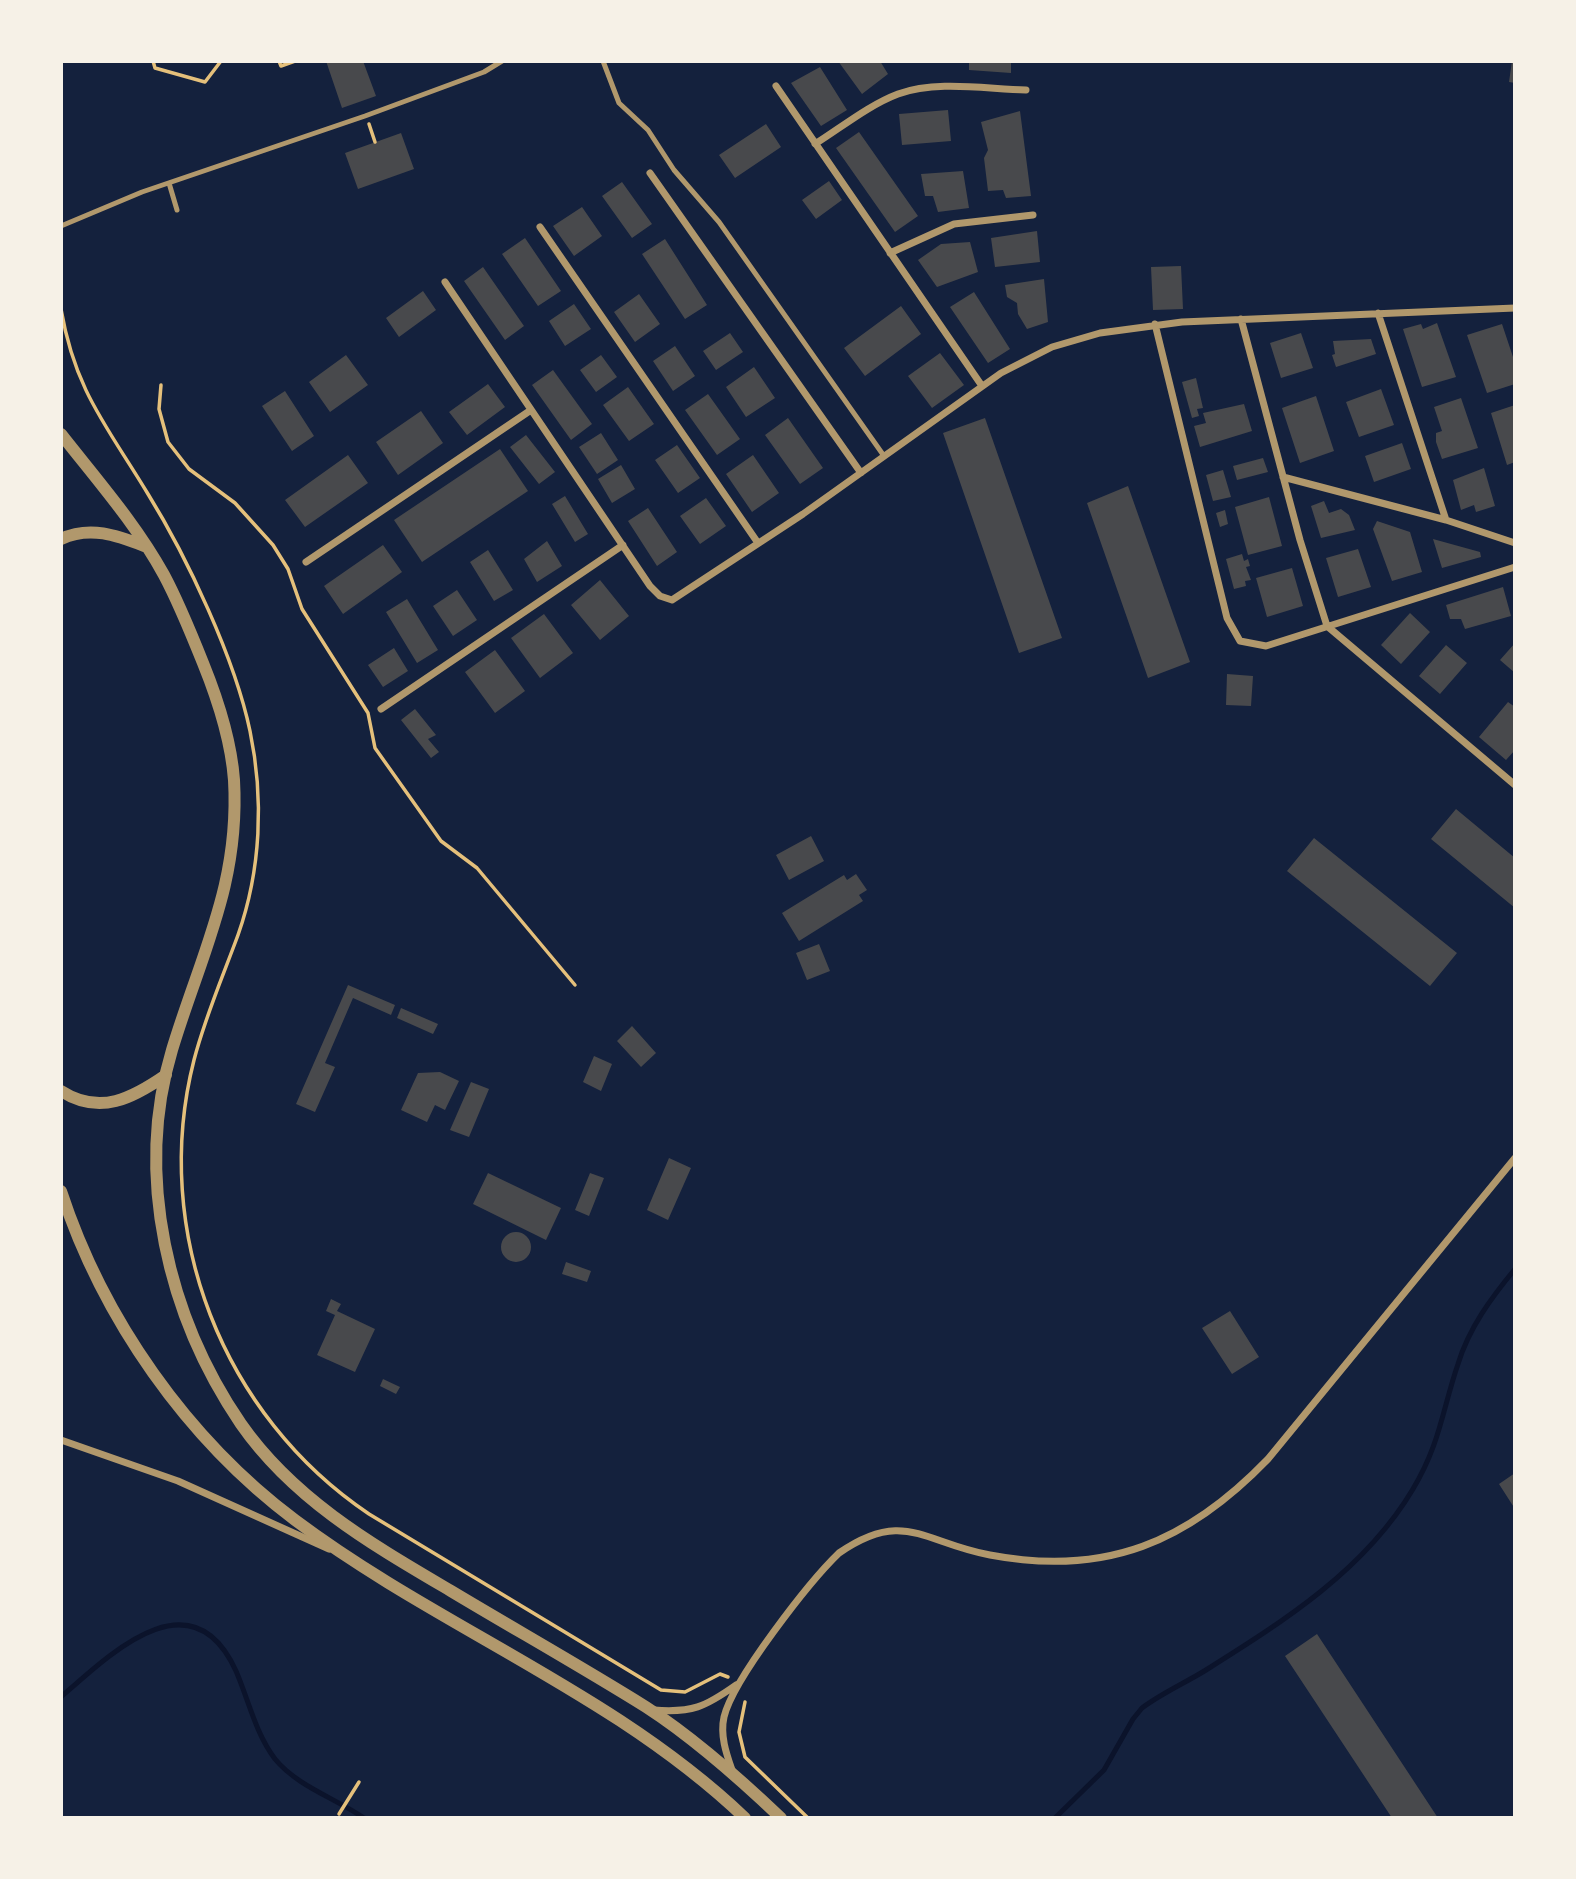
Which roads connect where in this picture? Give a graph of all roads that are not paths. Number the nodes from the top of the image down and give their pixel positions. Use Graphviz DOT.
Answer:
graph roads {
  1 [pos="502,61"];
  2 [pos="603,61"];
  3 [pos="776,86"];
  4 [pos="1026,90"];
  5 [pos="815,144"];
  6 [pos="650,173"];
  7 [pos="169,183"];
  8 [pos="177,210"];
  9 [pos="1033,215"];
  10 [pos="61,226"];
  11 [pos="540,227"];
  12 [pos="890,253"];
  13 [pos="445,282"];
  14 [pos="1515,308"];
  15 [pos="1378,313"];
  16 [pos="1241,319"];
  17 [pos="1155,324"];
  18 [pos="982,386"];
  19 [pos="531,410"];
  20 [pos="61,434"];
  21 [pos="884,456"];
  22 [pos="861,473"];
  23 [pos="1283,477"];
  24 [pos="1446,520"];
  25 [pos="61,539"];
  26 [pos="1515,542"];
  27 [pos="758,544"];
  28 [pos="623,545"];
  29 [pos="147,547"];
  30 [pos="306,562"];
  31 [pos="1515,567"];
  32 [pos="1327,626"];
  33 [pos="381,709"];
  34 [pos="1515,785"];
  35 [pos="166,1075"];
  36 [pos="61,1091"];
  37 [pos="1515,1158"];
  38 [pos="61,1191"];
  39 [pos="61,1440"];
  40 [pos="355,1561"];
  41 [pos="736,1684"];
  42 [pos="649,1710"];
  43 [pos="735,1777"];
  44 [pos="745,1818"];
  45 [pos="781,1818"];
  1 -- 7 [label="lane"];
  2 -- 21 [label="lane"];
  3 -- 5 [label="street"];
  4 -- 5 [label="street"];
  5 -- 12 [label="street"];
  6 -- 22 [label="street"];
  7 -- 8 [label="lane"];
  7 -- 10 [label="lane"];
  9 -- 12 [label="street"];
  11 -- 27 [label="street"];
  12 -- 18 [label="street"];
  13 -- 19 [label="street"];
  14 -- 15 [label="street"];
  15 -- 16 [label="street"];
  15 -- 24 [label="street"];
  16 -- 17 [label="street"];
  16 -- 23 [label="street"];
  17 -- 18 [label="street"];
  17 -- 32 [label="street"];
  18 -- 21 [label="street"];
  19 -- 28 [label="street"];
  19 -- 30 [label="street"];
  20 -- 29 [label="street"];
  21 -- 22 [label="street"];
  22 -- 27 [label="street"];
  23 -- 24 [label="street"];
  23 -- 32 [label="street"];
  24 -- 26 [label="street"];
  25 -- 29 [label="street"];
  27 -- 28 [label="street"];
  28 -- 33 [label="street"];
  29 -- 35 [label="street"];
  31 -- 32 [label="street"];
  32 -- 34 [label="street"];
  35 -- 36 [label="street"];
  35 -- 42 [label="street"];
  37 -- 41 [label="street"];
  38 -- 40 [label="street"];
  39 -- 40 [label="street"];
  40 -- 44 [label="street"];
  41 -- 42 [label="street"];
  41 -- 43 [label="street"];
  42 -- 43 [label="street"];
  43 -- 45 [label="street"];
}
